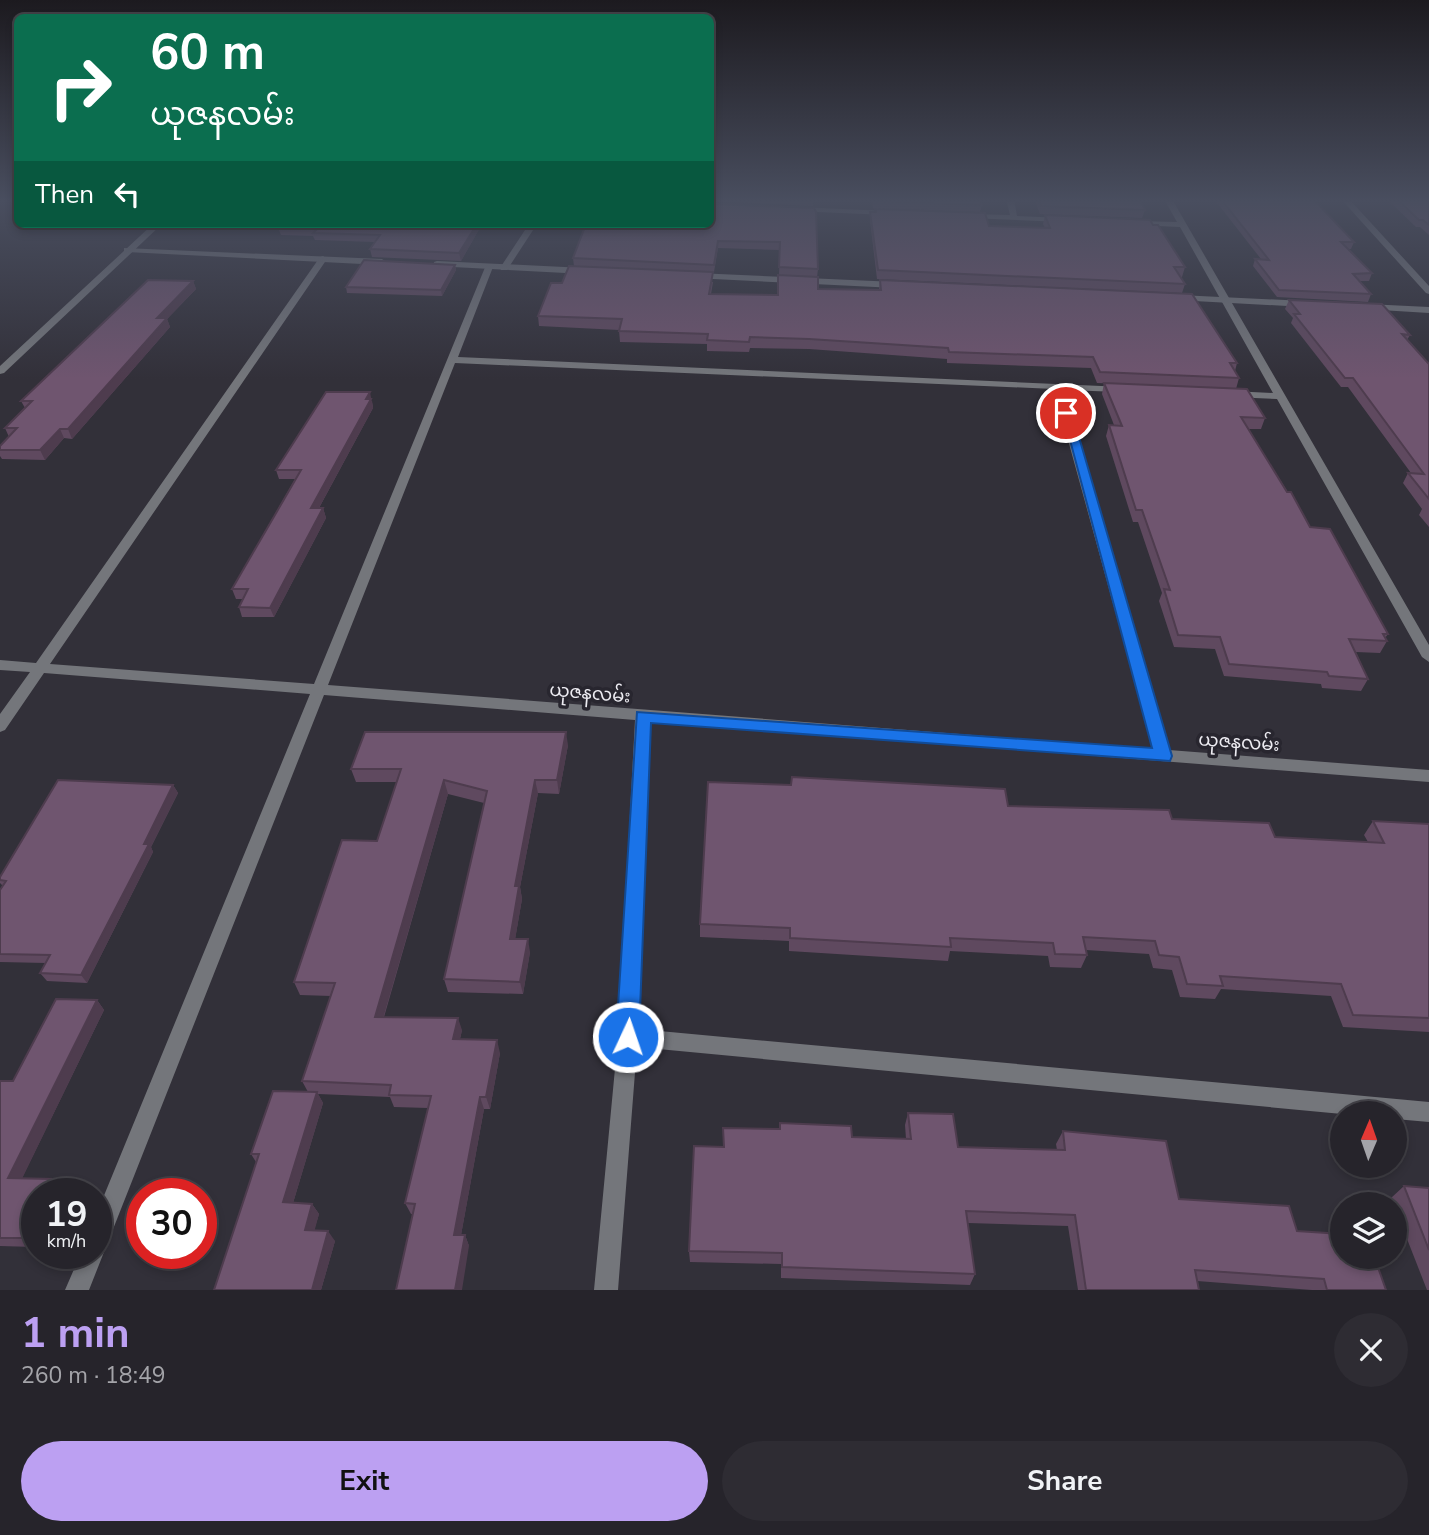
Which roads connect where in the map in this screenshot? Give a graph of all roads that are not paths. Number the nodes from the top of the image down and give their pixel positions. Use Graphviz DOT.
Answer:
graph roads {
  1 [pos="117,259"];
  2 [pos="323,259"];
  3 [pos="328,259"];
  4 [pos="504,259"];
  5 [pos="1203,259"];
  6 [pos="1400,259"];
  7 [pos="392,262"];
  8 [pos="420,264"];
  9 [pos="497,267"];
  10 [pos="601,272"];
  11 [pos="685,276"];
  12 [pos="908,286"];
  13 [pos="1429,291"];
  14 [pos="1172,298"];
  15 [pos="1227,300"];
  16 [pos="1321,305"];
  17 [pos="1362,307"];
  18 [pos="1429,310"];
  19 [pos="454,360"];
  20 [pos="0,371"];
  21 [pos="1059,387"];
  22 [pos="1129,390"];
  23 [pos="1212,393"];
  24 [pos="1282,396"];
  25 [pos="1429,657"];
  26 [pos="0,665"];
  27 [pos="42,668"];
  28 [pos="317,690"];
  29 [pos="643,716"];
  30 [pos="0,726"];
  31 [pos="1163,756"];
  32 [pos="1429,776"];
  33 [pos="628,1037"];
  34 [pos="1429,1112"];
  35 [pos="112,1203"];
  36 [pos="86,1269"];
  37 [pos="77,1290"];
  38 [pos="606,1290"];
  1 -- 20 [label="street"];
  2 -- 27 [label="street"];
  3 -- 7 [label="street"];
  4 -- 9 [label="street"];
  5 -- 15 [label="street"];
  6 -- 13 [label="street"];
  8 -- 9 [label="street"];
  9 -- 10 [label="street"];
  9 -- 19 [label="street"];
  11 -- 12 [label="street"];
  14 -- 15 [label="street"];
  15 -- 16 [label="street"];
  15 -- 24 [label="street"];
  17 -- 18 [label="street"];
  19 -- 21 [label="street"];
  19 -- 28 [label="street"];
  21 -- 22 [label="street"];
  21 -- 31 [label="street"];
  23 -- 24 [label="street"];
  24 -- 25 [label="street"];
  26 -- 27 [label="street, ယုဇနလမ်း"];
  27 -- 28 [label="street, ယုဇနလမ်း"];
  27 -- 30 [label="street"];
  28 -- 29 [label="street, ယုဇနလမ်း"];
  28 -- 35 [label="street"];
  29 -- 31 [label="street, ယုဇနလမ်း"];
  29 -- 33 [label="street"];
  31 -- 32 [label="street, ယုဇနလမ်း"];
  33 -- 34 [label="street"];
  33 -- 38 [label="street"];
  36 -- 37 [label="street"];
}
